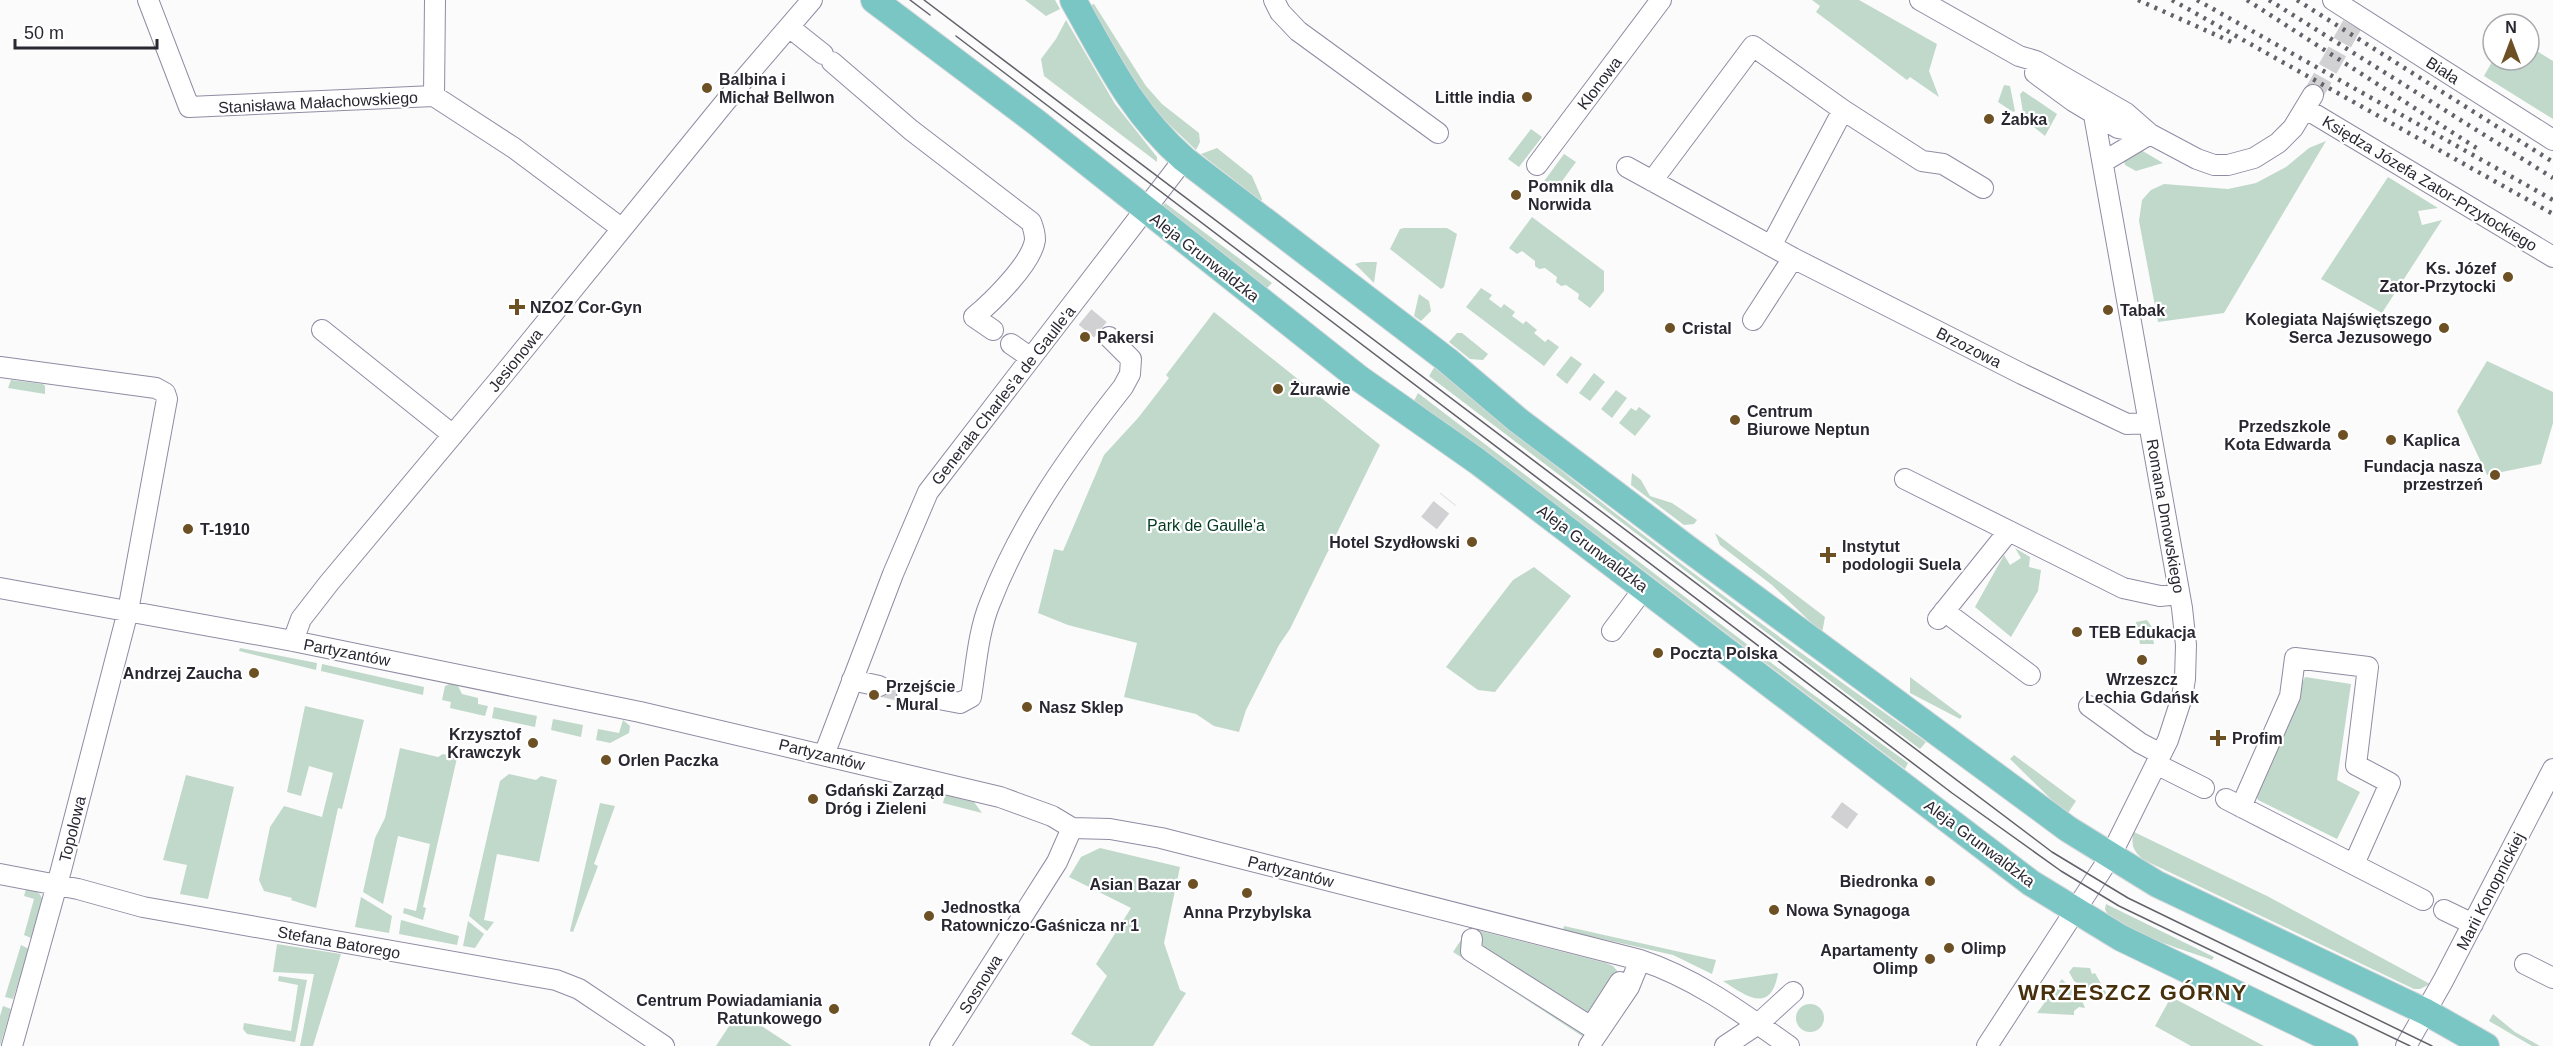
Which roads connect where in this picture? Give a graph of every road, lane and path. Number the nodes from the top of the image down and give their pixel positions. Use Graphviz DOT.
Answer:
graph roads {
  1 [pos="148,0"];
  2 [pos="435,0"];
  3 [pos="812,0"];
  4 [pos="874,0"];
  5 [pos="1073,0"];
  6 [pos="1274,0"];
  7 [pos="1661,0"];
  8 [pos="1920,0"];
  9 [pos="2333,0"];
  10 [pos="2357,13"];
  11 [pos="789,27"];
  12 [pos="2019,56"];
  13 [pos="434,96"];
  14 [pos="1843,110"];
  15 [pos="2094,115"];
  16 [pos="1438,133"];
  17 [pos="2150,134"];
  18 [pos="2553,140"];
  19 [pos="1184,159"];
  20 [pos="2103,162"];
  21 [pos="1537,165"];
  22 [pos="1628,167"];
  23 [pos="1652,181"];
  24 [pos="1983,188"];
  25 [pos="1145,210"];
  26 [pos="621,228"];
  27 [pos="1771,246"];
  28 [pos="2553,257"];
  29 [pos="1793,258"];
  30 [pos="1753,320"];
  31 [pos="322,330"];
  32 [pos="993,330"];
  33 [pos="1110,337"];
  34 [pos="1011,344"];
  35 [pos="1031,358"];
  36 [pos="0,367"];
  37 [pos="2149,423"];
  38 [pos="453,435"];
  39 [pos="1905,480"];
  40 [pos="2008,532"];
  41 [pos="1645,587"];
  42 [pos="0,588"];
  43 [pos="2179,594"];
  44 [pos="128,611"];
  45 [pos="1612,630"];
  46 [pos="293,641"];
  47 [pos="2030,675"];
  48 [pos="852,680"];
  49 [pos="879,686"];
  50 [pos="907,693"];
  51 [pos="2089,706"];
  52 [pos="824,755"];
  53 [pos="2158,759"];
  54 [pos="2550,780"];
  55 [pos="2204,788"];
  56 [pos="1072,828"];
  57 [pos="2110,857"];
  58 [pos="2354,864"];
  59 [pos="0,874"];
  60 [pos="57,885"];
  61 [pos="2417,896"];
  62 [pos="2444,910"];
  63 [pos="2076,912"];
  64 [pos="2474,924"];
  65 [pos="1472,939"];
  66 [pos="1640,960"];
  67 [pos="2525,964"];
  68 [pos="2553,978"];
  69 [pos="1620,982"];
  70 [pos="1792,992"];
  71 [pos="2426,1012"];
  72 [pos="1758,1024"];
  73 [pos="12,1046"];
  74 [pos="664,1046"];
  75 [pos="940,1046"];
  76 [pos="1589,1046"];
  77 [pos="1725,1046"];
  78 [pos="1789,1046"];
  79 [pos="1987,1046"];
  80 [pos="2345,1046"];
  81 [pos="2406,1046"];
  82 [pos="2486,1046"];
  1 -- 13 [label="street, Stanisława Małachowskiego"];
  2 -- 13 [label="street"];
  3 -- 11 [label="street, Jesionowa"];
  4 -- 25 [label="main road, Aleja Grunwaldzka"];
  5 -- 19 [label="main road"];
  6 -- 16 [label="street"];
  7 -- 21 [label="street, Klonowa"];
  8 -- 12 [label="street"];
  9 -- 10 [label="street, Biała"];
  10 -- 18 [label="street, Biała"];
  11 -- 26 [label="street, Jesionowa"];
  11 -- 32 [label="street"];
  12 -- 15 [label="street"];
  12 -- 17 [label="street"];
  13 -- 26 [label="street, Stanisława Małachowskiego"];
  14 -- 23 [label="street"];
  14 -- 24 [label="street"];
  14 -- 27 [label="street"];
  15 -- 17 [label="street"];
  15 -- 20 [label="street, Romana Dmowskiego"];
  17 -- 20 [label="street"];
  17 -- 28 [label="street, Księdza Józefa Zator-Przytockiego"];
  19 -- 25 [label="street, Generała Charles'a de Gaulle'a"];
  19 -- 57 [label="main road"];
  20 -- 37 [label="street, Romana Dmowskiego"];
  22 -- 23 [label="street, Brzozowa"];
  23 -- 27 [label="street, Brzozowa"];
  25 -- 35 [label="street, Generała Charles'a de Gaulle'a"];
  25 -- 41 [label="main road, Aleja Grunwaldzka"];
  26 -- 38 [label="street, Jesionowa"];
  27 -- 29 [label="street, Brzozowa"];
  29 -- 30 [label="street"];
  29 -- 37 [label="street, Brzozowa"];
  31 -- 38 [label="street"];
  33 -- 50 [label="street"];
  34 -- 35 [label="street"];
  35 -- 48 [label="street, Generała Charles'a de Gaulle'a"];
  36 -- 44 [label="street, Topolowa"];
  37 -- 43 [label="street, Romana Dmowskiego"];
  38 -- 46 [label="street, Jesionowa"];
  39 -- 40 [label="street"];
  40 -- 43 [label="street"];
  40 -- 47 [label="street"];
  41 -- 45 [label="street"];
  41 -- 63 [label="main road, Aleja Grunwaldzka"];
  42 -- 44 [label="street, Partyzantów"];
  43 -- 53 [label="street, Romana Dmowskiego"];
  44 -- 46 [label="street, Partyzantów"];
  44 -- 60 [label="street, Topolowa"];
  46 -- 52 [label="street, Partyzantów"];
  48 -- 49 [label="street"];
  48 -- 52 [label="street, Generała Charles'a de Gaulle'a"];
  51 -- 53 [label="street"];
  52 -- 56 [label="street, Partyzantów"];
  53 -- 55 [label="street"];
  53 -- 57 [label="street, Romana Dmowskiego"];
  54 -- 64 [label="street, Marii Konopnickiej"];
  56 -- 66 [label="street, Partyzantów"];
  56 -- 75 [label="street, Sosnowa"];
  57 -- 63 [label="street, Romana Dmowskiego"];
  57 -- 71 [label="main road"];
  58 -- 58 [label="street"];
  58 -- 61 [label="street"];
  59 -- 60 [label="street, Stefana Batorego"];
  60 -- 73 [label="street, Topolowa"];
  60 -- 74 [label="street, Stefana Batorego"];
  62 -- 64 [label="street"];
  63 -- 79 [label="street"];
  63 -- 80 [label="main road, Aleja Grunwaldzka"];
  64 -- 71 [label="street, Marii Konopnickiej"];
  65 -- 69 [label="street"];
  66 -- 72 [label="street, Partyzantów"];
  66 -- 76 [label="street"];
  67 -- 68 [label="street"];
  70 -- 72 [label="street"];
  71 -- 81 [label="street, Marii Konopnickiej"];
  71 -- 82 [label="main road"];
  72 -- 77 [label="street"];
  72 -- 78 [label="street, Partyzantów"];
}
